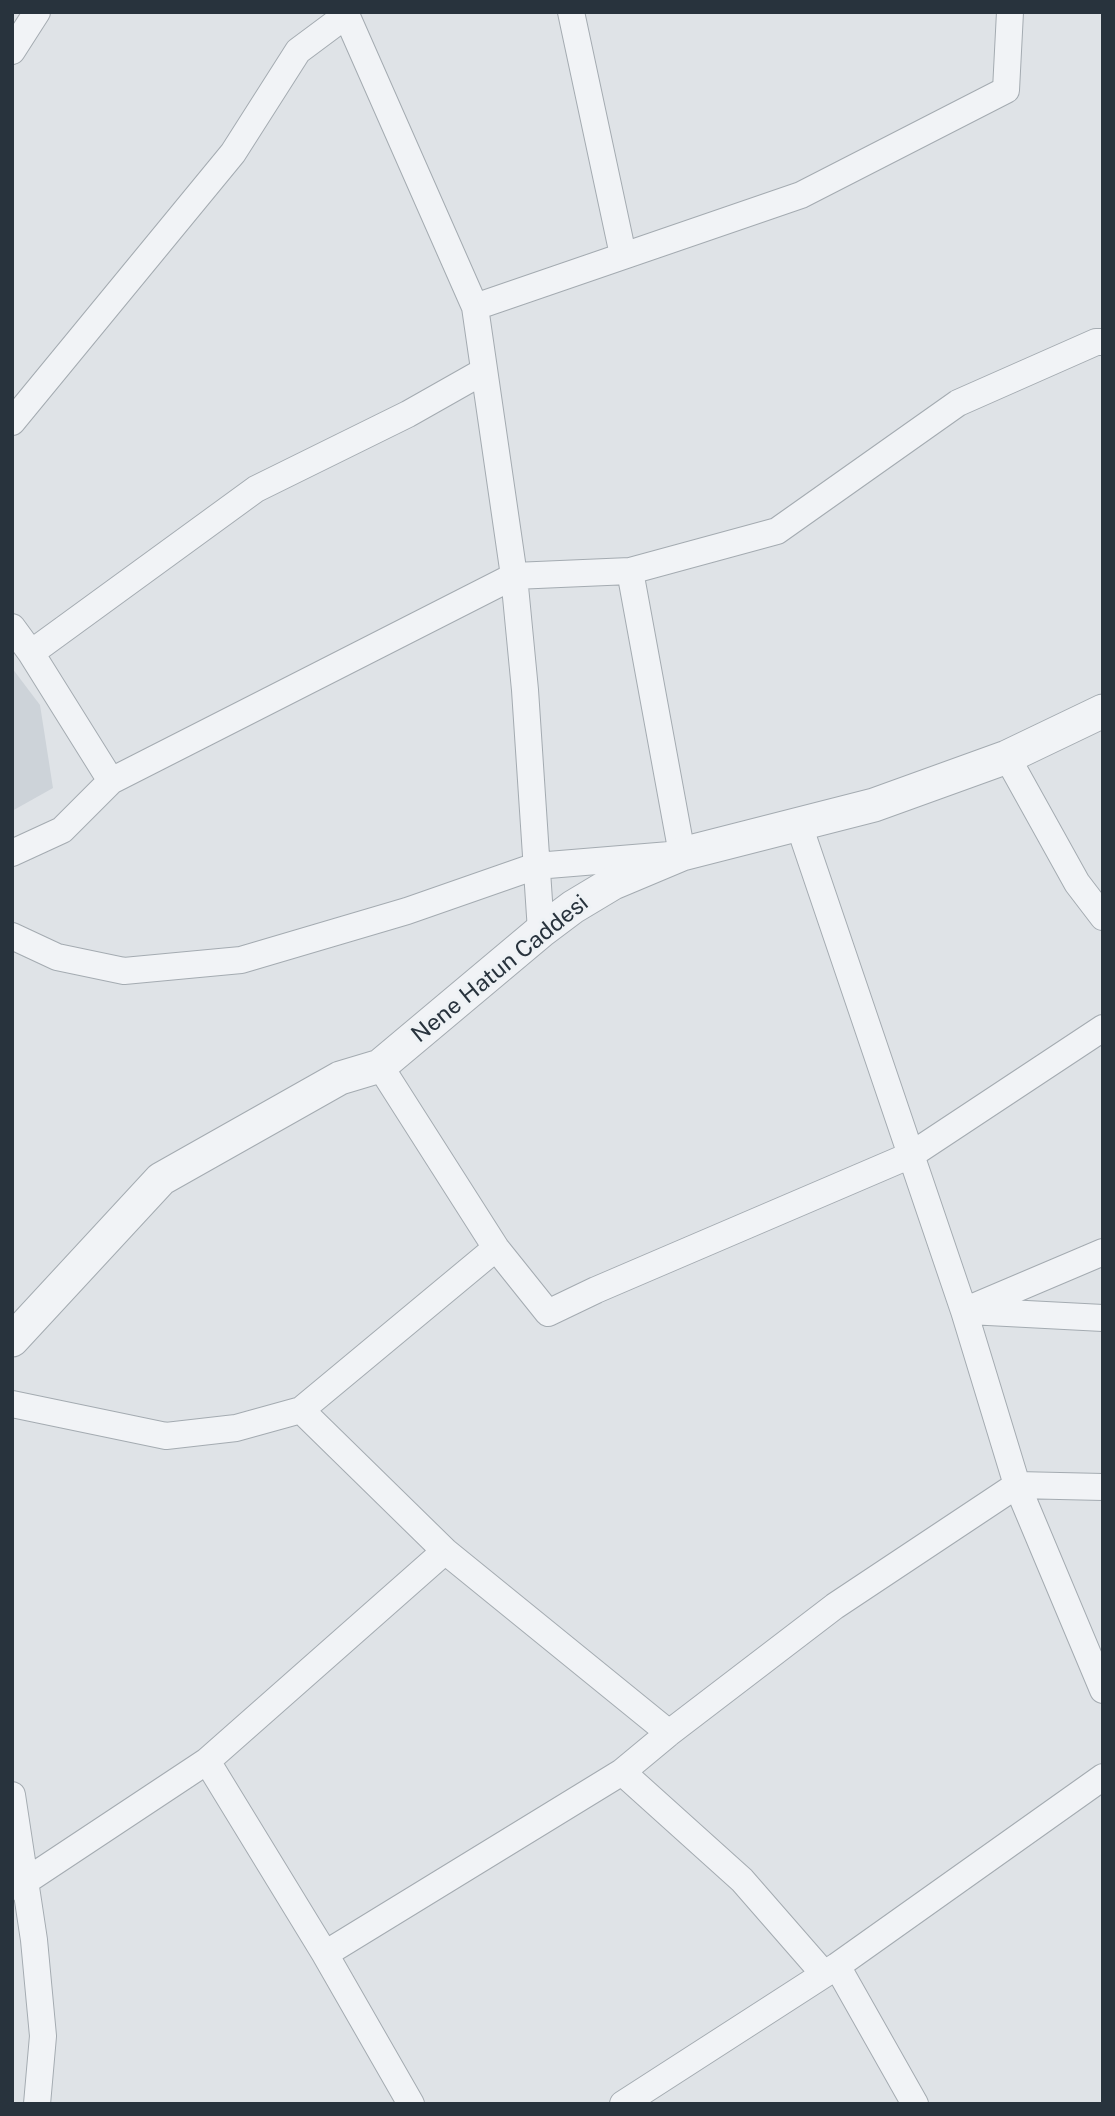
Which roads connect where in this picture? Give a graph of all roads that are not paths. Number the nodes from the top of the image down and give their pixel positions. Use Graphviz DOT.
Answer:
graph roads {
  1 [pos="37,12"];
  2 [pos="570,12"];
  3 [pos="1010,12"];
  4 [pos="345,14"];
  5 [pos="12,51"];
  6 [pos="623,256"];
  7 [pos="475,307"];
  8 [pos="1103,341"];
  9 [pos="484,371"];
  10 [pos="12,422"];
  11 [pos="630,571"];
  12 [pos="514,576"];
  13 [pos="12,627"];
  14 [pos="31,653"];
  15 [pos="1103,711"];
  16 [pos="1007,757"];
  17 [pos="111,781"];
  18 [pos="799,825"];
  19 [pos="12,853"];
  20 [pos="682,854"];
  21 [pos="536,866"];
  22 [pos="1103,917"];
  23 [pos="541,931"];
  24 [pos="12,936"];
  25 [pos="1103,1028"];
  26 [pos="380,1066"];
  27 [pos="911,1155"];
  28 [pos="496,1248"];
  29 [pos="1103,1252"];
  30 [pos="964,1311"];
  31 [pos="1103,1318"];
  32 [pos="12,1340"];
  33 [pos="12,1404"];
  34 [pos="301,1410"];
  35 [pos="1017,1485"];
  36 [pos="1103,1487"];
  37 [pos="444,1551"];
  38 [pos="1103,1690"];
  39 [pos="669,1732"];
  40 [pos="207,1760"];
  41 [pos="622,1772"];
  42 [pos="1103,1777"];
  43 [pos="12,1795"];
  44 [pos="19,1884"];
  45 [pos="325,1954"];
  46 [pos="830,1970"];
  47 [pos="37,2104"];
  48 [pos="411,2104"];
  49 [pos="623,2104"];
  50 [pos="915,2104"];
  1 -- 5 [label="street"];
  2 -- 6 [label="street"];
  3 -- 6 [label="street"];
  4 -- 7 [label="street"];
  4 -- 10 [label="street"];
  6 -- 7 [label="street"];
  7 -- 9 [label="street"];
  8 -- 11 [label="street"];
  9 -- 12 [label="street"];
  9 -- 14 [label="street"];
  11 -- 12 [label="street"];
  11 -- 20 [label="street"];
  12 -- 17 [label="street"];
  12 -- 21 [label="street"];
  13 -- 14 [label="street"];
  14 -- 17 [label="street"];
  15 -- 16 [label="street, Nene Hatun Caddesi"];
  16 -- 18 [label="street, Nene Hatun Caddesi"];
  16 -- 22 [label="street"];
  17 -- 19 [label="street"];
  18 -- 20 [label="street, Nene Hatun Caddesi"];
  18 -- 27 [label="street"];
  20 -- 21 [label="street"];
  20 -- 23 [label="street, Nene Hatun Caddesi"];
  21 -- 23 [label="street"];
  21 -- 24 [label="street"];
  23 -- 26 [label="street, Nene Hatun Caddesi"];
  25 -- 27 [label="street"];
  26 -- 28 [label="street"];
  26 -- 32 [label="street, Nene Hatun Caddesi"];
  27 -- 28 [label="street"];
  27 -- 30 [label="street"];
  28 -- 34 [label="street"];
  29 -- 30 [label="street"];
  30 -- 31 [label="street"];
  30 -- 35 [label="street"];
  33 -- 34 [label="street"];
  34 -- 37 [label="street"];
  35 -- 36 [label="street"];
  35 -- 38 [label="street"];
  35 -- 39 [label="street"];
  37 -- 39 [label="street"];
  37 -- 40 [label="street"];
  39 -- 41 [label="street"];
  40 -- 44 [label="street"];
  40 -- 45 [label="street"];
  41 -- 45 [label="street"];
  41 -- 46 [label="street"];
  42 -- 46 [label="street"];
  43 -- 44 [label="street"];
  44 -- 47 [label="street"];
  45 -- 48 [label="street"];
  46 -- 49 [label="street"];
  46 -- 50 [label="street"];
}
